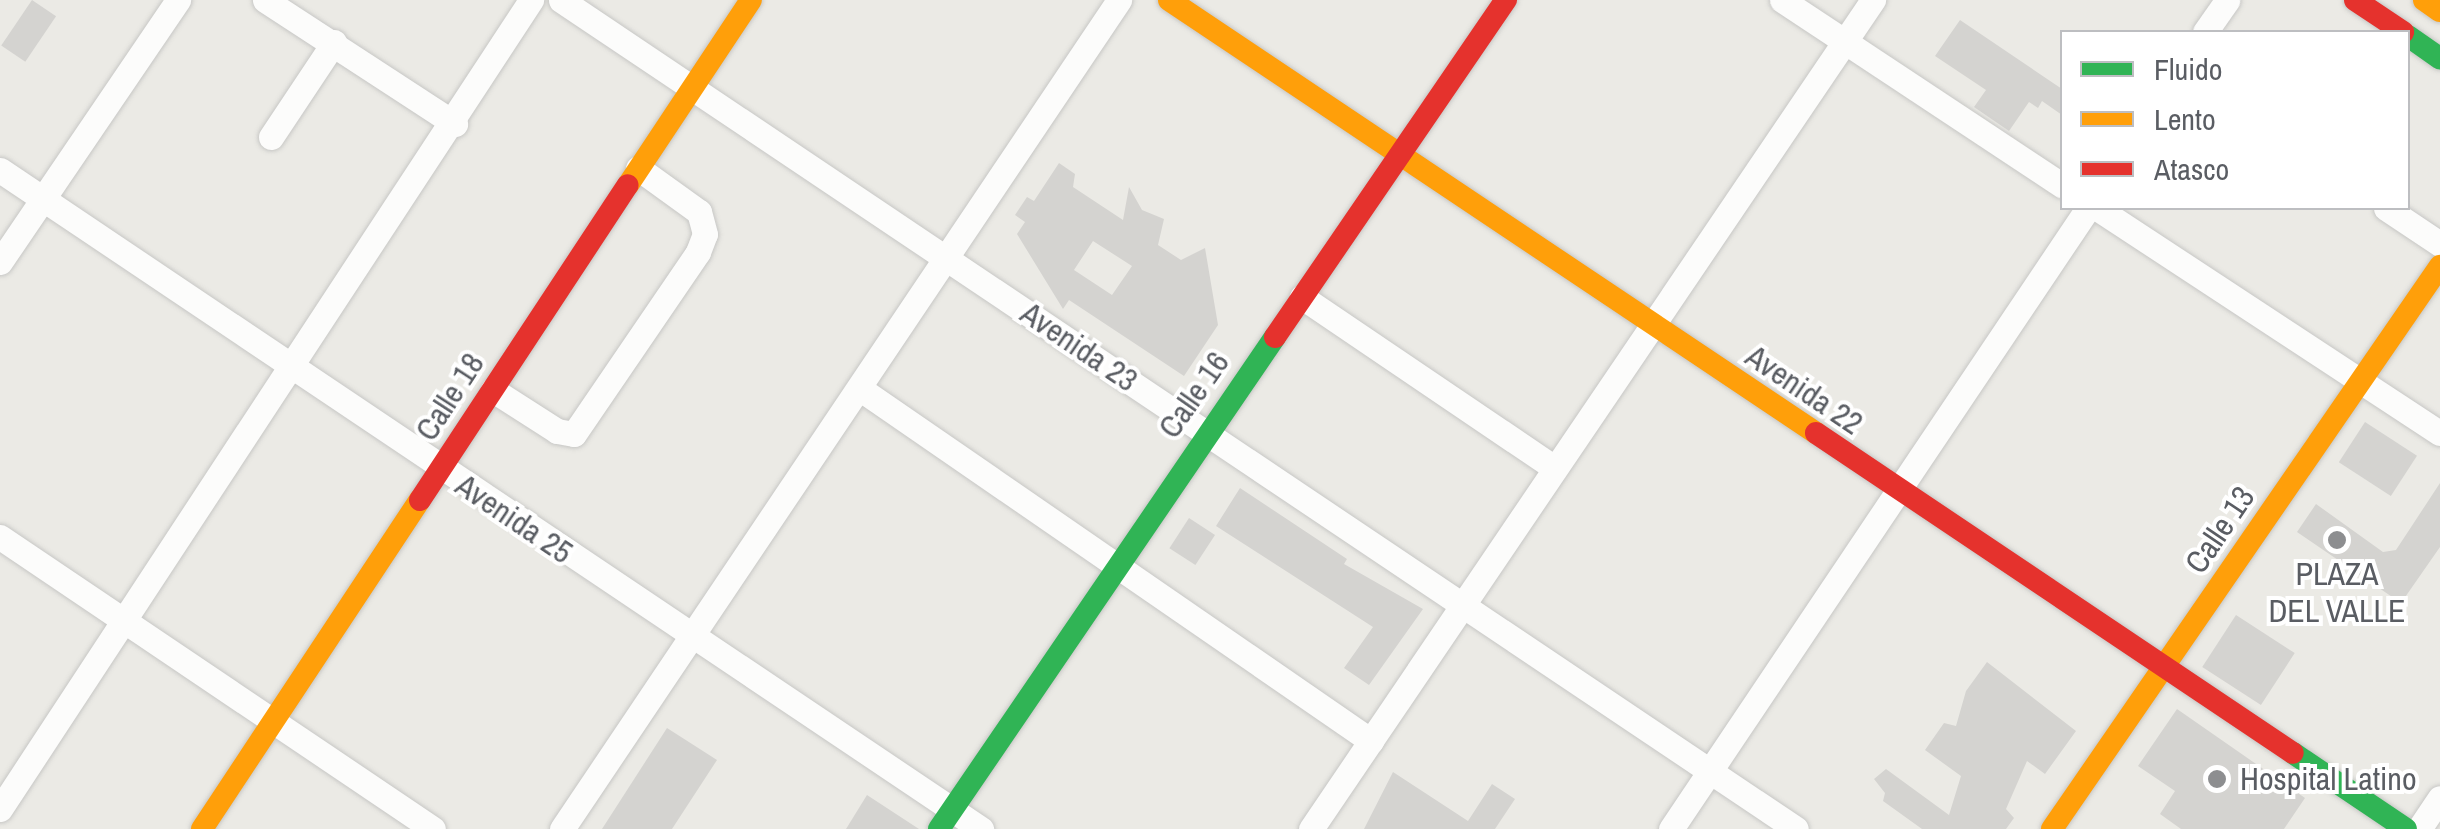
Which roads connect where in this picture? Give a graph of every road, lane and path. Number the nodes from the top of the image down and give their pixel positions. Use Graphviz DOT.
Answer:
graph roads {
  1 [pos="178,0"];
  2 [pos="265,0"];
  3 [pos="531,0"];
  4 [pos="561,0"];
  5 [pos="751,0"];
  6 [pos="1119,0"];
  7 [pos="1169,0"];
  8 [pos="1506,0"];
  9 [pos="1782,0"];
  10 [pos="1873,0"];
  11 [pos="2227,0"];
  12 [pos="2355,0"];
  13 [pos="2424,0"];
  14 [pos="2440,10"];
  15 [pos="2206,30"];
  16 [pos="2399,30"];
  17 [pos="2410,37"];
  18 [pos="1844,40"];
  19 [pos="334,42"];
  20 [pos="2440,58"];
  21 [pos="691,87"];
  22 [pos="455,124"];
  23 [pos="270,137"];
  24 [pos="1400,153"];
  25 [pos="638,168"];
  26 [pos="0,170"];
  27 [pos="2060,184"];
  28 [pos="43,198"];
  29 [pos="2087,210"];
  30 [pos="2100,210"];
  31 [pos="2389,210"];
  32 [pos="2440,244"];
  33 [pos="946,258"];
  34 [pos="0,262"];
  35 [pos="2440,266"];
  36 [pos="1302,297"];
  37 [pos="1651,326"];
  38 [pos="293,366"];
  39 [pos="2360,380"];
  40 [pos="858,388"];
  41 [pos="492,390"];
  42 [pos="1207,433"];
  43 [pos="2440,433"];
  44 [pos="1555,468"];
  45 [pos="440,470"];
  46 [pos="1897,492"];
  47 [pos="0,537"];
  48 [pos="1118,562"];
  49 [pos="1462,605"];
  50 [pos="125,621"];
  51 [pos="692,635"];
  52 [pos="2164,670"];
  53 [pos="275,722"];
  54 [pos="1371,741"];
  55 [pos="1710,771"];
  56 [pos="2440,798"];
  57 [pos="0,810"];
  58 [pos="946,819"];
  59 [pos="202,829"];
  60 [pos="432,829"];
  61 [pos="562,829"];
  62 [pos="981,829"];
  63 [pos="1311,829"];
  64 [pos="1670,829"];
  65 [pos="1796,829"];
  66 [pos="2052,829"];
  67 [pos="2406,829"];
  68 [pos="2419,829"];
  1 -- 28 [label="street"];
  2 -- 19 [label="street"];
  3 -- 22 [label="street"];
  4 -- 21 [label="street, Avenida 23"];
  5 -- 21 [label="street, Calle 18"];
  6 -- 33 [label="street"];
  7 -- 24 [label="street, Avenida 22"];
  8 -- 24 [label="street, Calle 16"];
  9 -- 18 [label="street"];
  10 -- 18 [label="street"];
  11 -- 15 [label="street"];
  12 -- 16 [label="street"];
  13 -- 14 [label="street"];
  17 -- 20 [label="street"];
  18 -- 27 [label="street"];
  18 -- 37 [label="street"];
  19 -- 22 [label="street"];
  19 -- 23 [label="street"];
  21 -- 25 [label="street, Calle 18"];
  21 -- 33 [label="street, Avenida 23"];
  22 -- 38 [label="street"];
  24 -- 36 [label="street, Calle 16"];
  24 -- 37 [label="street, Avenida 22"];
  25 -- 41 [label="street, Calle 18"];
  25 -- 41 [label="street"];
  26 -- 28 [label="street, Avenida 25"];
  28 -- 34 [label="street"];
  28 -- 38 [label="street, Avenida 25"];
  29 -- 46 [label="street"];
  30 -- 39 [label="street"];
  31 -- 32 [label="street"];
  33 -- 40 [label="street"];
  33 -- 42 [label="street, Avenida 23"];
  35 -- 39 [label="street, Calle 13"];
  36 -- 42 [label="street, Calle 16"];
  36 -- 44 [label="street"];
  37 -- 44 [label="street"];
  37 -- 46 [label="street, Avenida 22"];
  38 -- 45 [label="street, Avenida 25"];
  38 -- 50 [label="street"];
  39 -- 43 [label="street"];
  39 -- 52 [label="street, Calle 13"];
  40 -- 48 [label="street"];
  40 -- 51 [label="street"];
  41 -- 45 [label="street, Calle 18"];
  42 -- 48 [label="street, Calle 16"];
  42 -- 49 [label="street, Avenida 23"];
  44 -- 49 [label="street"];
  45 -- 51 [label="street, Avenida 25"];
  45 -- 53 [label="street, Calle 18"];
  46 -- 52 [label="street, Avenida 22"];
  46 -- 55 [label="street"];
  47 -- 50 [label="street"];
  48 -- 54 [label="street"];
  48 -- 58 [label="street, Calle 16"];
  49 -- 54 [label="street"];
  49 -- 55 [label="street, Avenida 23"];
  50 -- 53 [label="street"];
  50 -- 57 [label="street"];
  51 -- 58 [label="street, Avenida 25"];
  51 -- 61 [label="street"];
  52 -- 66 [label="street, Calle 13"];
  52 -- 67 [label="street, Avenida 22"];
  53 -- 59 [label="street, Calle 18"];
  53 -- 60 [label="street"];
  54 -- 63 [label="street"];
  55 -- 64 [label="street"];
  55 -- 65 [label="street, Avenida 23"];
  56 -- 68 [label="street"];
  58 -- 62 [label="street, Avenida 25"];
}
